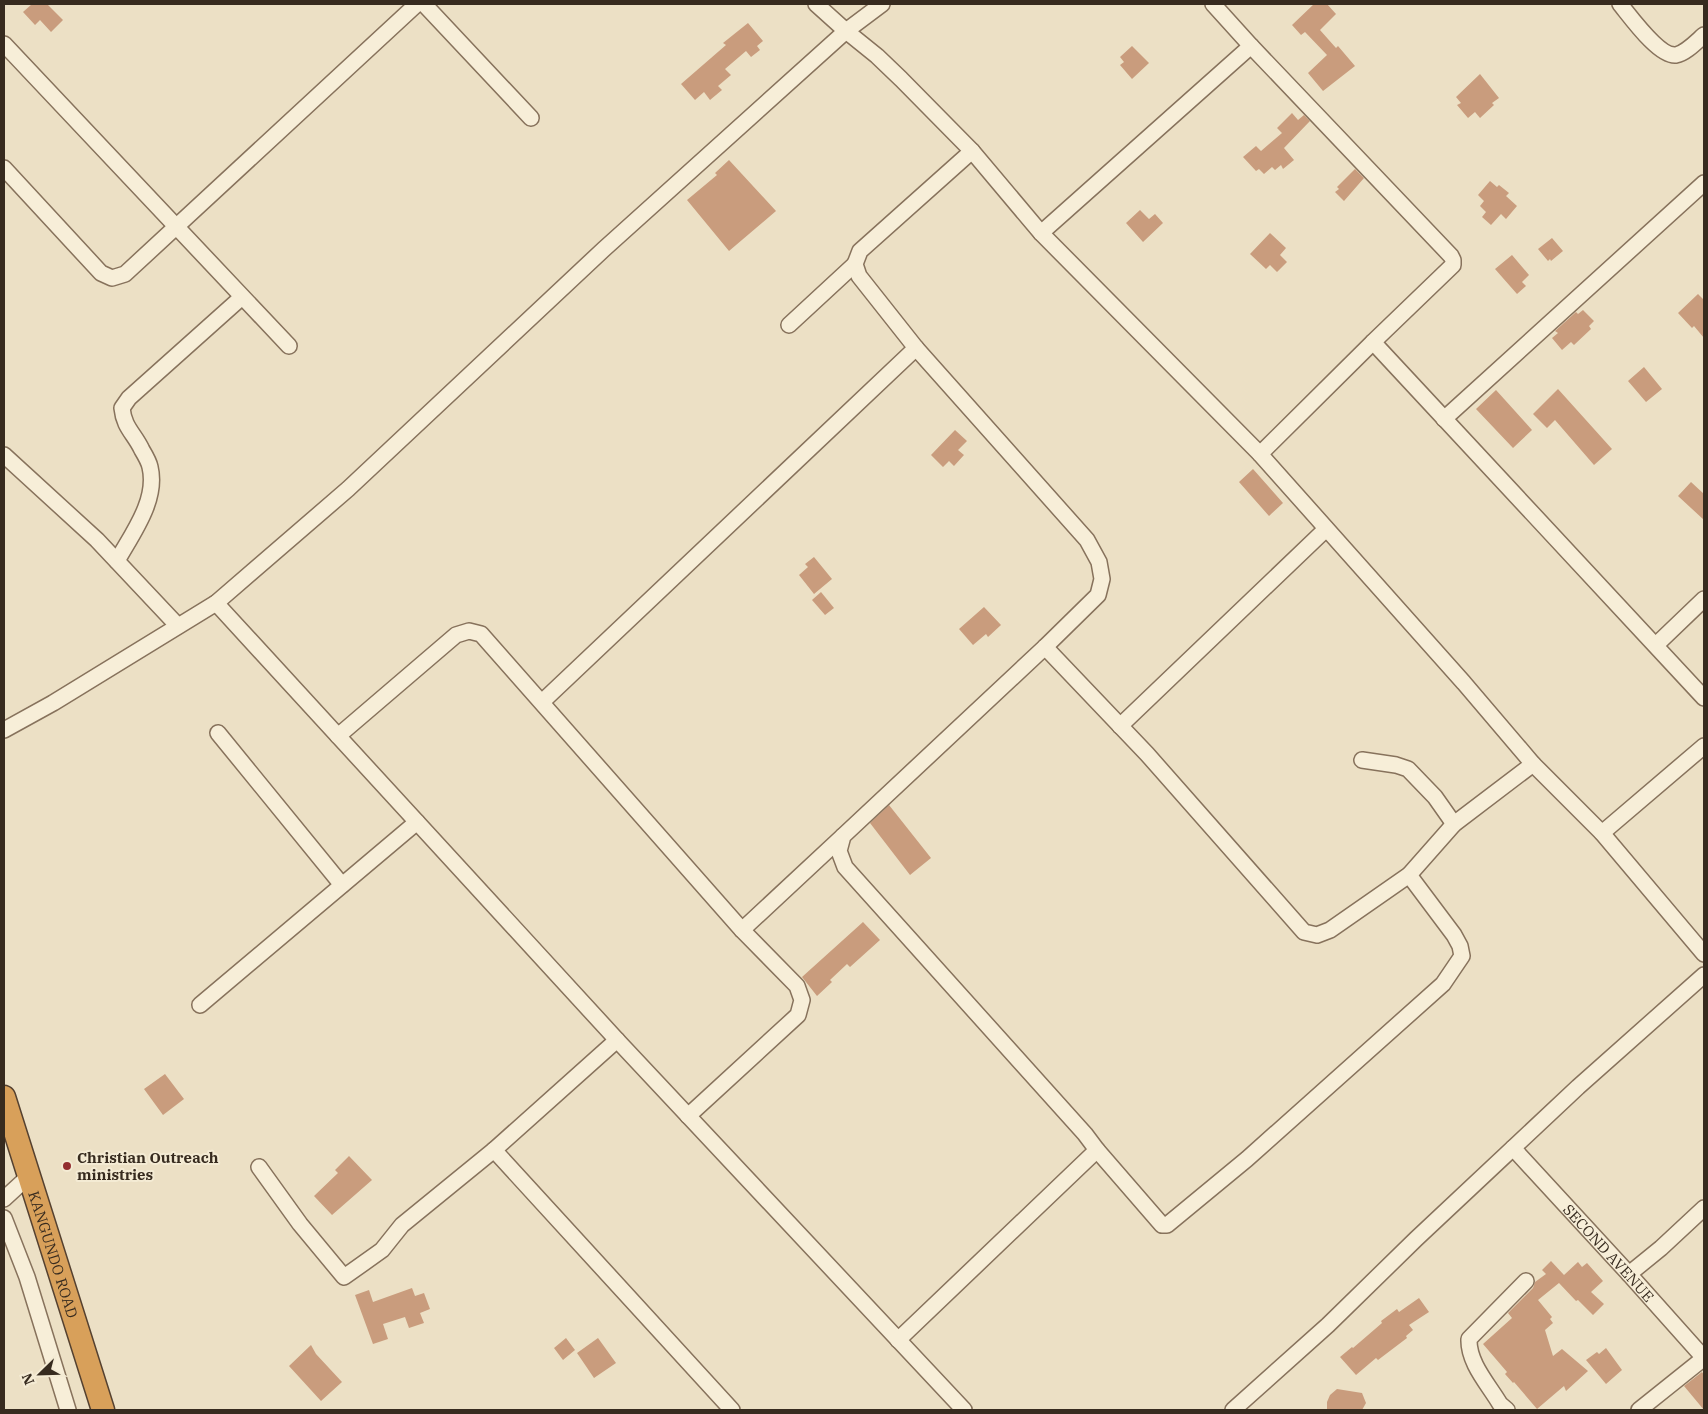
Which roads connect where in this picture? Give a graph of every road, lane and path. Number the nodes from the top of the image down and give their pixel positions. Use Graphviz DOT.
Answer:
graph roads {
  1 [pos="417,4"];
  2 [pos="424,4"];
  3 [pos="816,4"];
  4 [pos="882,4"];
  5 [pos="1213,4"];
  6 [pos="1620,4"];
  7 [pos="846,32"];
  8 [pos="1704,36"];
  9 [pos="4,44"];
  10 [pos="1250,46"];
  11 [pos="531,118"];
  12 [pos="972,151"];
  13 [pos="5,171"];
  14 [pos="1704,183"];
  15 [pos="176,226"];
  16 [pos="1041,233"];
  17 [pos="855,264"];
  18 [pos="242,297"];
  19 [pos="789,326"];
  20 [pos="1373,342"];
  21 [pos="289,346"];
  22 [pos="916,348"];
  23 [pos="1444,419"];
  24 [pos="1260,454"];
  25 [pos="4,455"];
  26 [pos="1326,529"];
  27 [pos="117,561"];
  28 [pos="1704,599"];
  29 [pos="216,602"];
  30 [pos="178,626"];
  31 [pos="1656,645"];
  32 [pos="1046,647"];
  33 [pos="1704,698"];
  34 [pos="542,702"];
  35 [pos="1120,726"];
  36 [pos="4,730"];
  37 [pos="218,733"];
  38 [pos="338,736"];
  39 [pos="1704,746"];
  40 [pos="1362,760"];
  41 [pos="1533,764"];
  42 [pos="417,822"];
  43 [pos="1454,824"];
  44 [pos="1602,833"];
  45 [pos="844,836"];
  46 [pos="1409,875"];
  47 [pos="342,885"];
  48 [pos="742,930"];
  49 [pos="1704,954"];
  50 [pos="1704,975"];
  51 [pos="200,1005"];
  52 [pos="617,1040"];
  53 [pos="4,1097"];
  54 [pos="688,1116"];
  55 [pos="1513,1148"];
  56 [pos="494,1150"];
  57 [pos="1097,1150"];
  58 [pos="259,1167"];
  59 [pos="29,1176"];
  60 [pos="4,1199"];
  61 [pos="1704,1208"];
  62 [pos="4,1218"];
  63 [pos="1629,1274"];
  64 [pos="1526,1281"];
  65 [pos="898,1340"];
  66 [pos="1704,1358"];
  67 [pos="1500,1408"];
  68 [pos="68,1410"];
  69 [pos="103,1410"];
  70 [pos="732,1410"];
  71 [pos="964,1410"];
  72 [pos="1233,1410"];
  73 [pos="1639,1410"];
  1 -- 15 [label="street"];
  2 -- 11 [label="street"];
  3 -- 7 [label="street"];
  4 -- 7 [label="street"];
  5 -- 10 [label="street"];
  6 -- 8 [label="street"];
  7 -- 12 [label="street"];
  7 -- 29 [label="street"];
  9 -- 15 [label="street"];
  10 -- 16 [label="street"];
  10 -- 20 [label="street"];
  12 -- 16 [label="street"];
  12 -- 17 [label="street"];
  13 -- 15 [label="street"];
  14 -- 23 [label="street"];
  15 -- 18 [label="street"];
  16 -- 24 [label="street"];
  17 -- 19 [label="street"];
  17 -- 22 [label="street"];
  18 -- 21 [label="street"];
  18 -- 27 [label="street"];
  20 -- 23 [label="street"];
  20 -- 24 [label="street"];
  22 -- 32 [label="street"];
  22 -- 34 [label="street"];
  23 -- 31 [label="street"];
  24 -- 26 [label="street"];
  25 -- 27 [label="street"];
  26 -- 35 [label="street"];
  26 -- 41 [label="street"];
  27 -- 30 [label="street"];
  28 -- 31 [label="street"];
  29 -- 30 [label="street"];
  29 -- 38 [label="street"];
  30 -- 36 [label="street"];
  31 -- 33 [label="street"];
  32 -- 35 [label="street"];
  32 -- 45 [label="street"];
  34 -- 38 [label="street"];
  34 -- 48 [label="street"];
  35 -- 46 [label="street"];
  37 -- 47 [label="street"];
  38 -- 42 [label="street"];
  39 -- 44 [label="street"];
  40 -- 43 [label="street"];
  41 -- 43 [label="street"];
  41 -- 44 [label="street"];
  42 -- 47 [label="street"];
  42 -- 52 [label="street"];
  43 -- 46 [label="street"];
  44 -- 49 [label="street"];
  45 -- 48 [label="street"];
  45 -- 57 [label="street"];
  46 -- 57 [label="street"];
  47 -- 51 [label="street"];
  48 -- 54 [label="street"];
  50 -- 55 [label="street"];
  52 -- 54 [label="street"];
  52 -- 56 [label="street"];
  53 -- 59 [label="highway, KANGUNDO ROAD"];
  54 -- 65 [label="street"];
  55 -- 63 [label="street, SECOND AVENUE"];
  55 -- 72 [label="street"];
  56 -- 58 [label="street"];
  56 -- 70 [label="street"];
  57 -- 65 [label="street"];
  59 -- 60 [label="street"];
  59 -- 69 [label="highway, KANGUNDO ROAD"];
  61 -- 63 [label="street"];
  62 -- 68 [label="street"];
  63 -- 66 [label="street, SECOND AVENUE"];
  64 -- 67 [label="street"];
  65 -- 71 [label="street"];
  66 -- 73 [label="street"];
}
